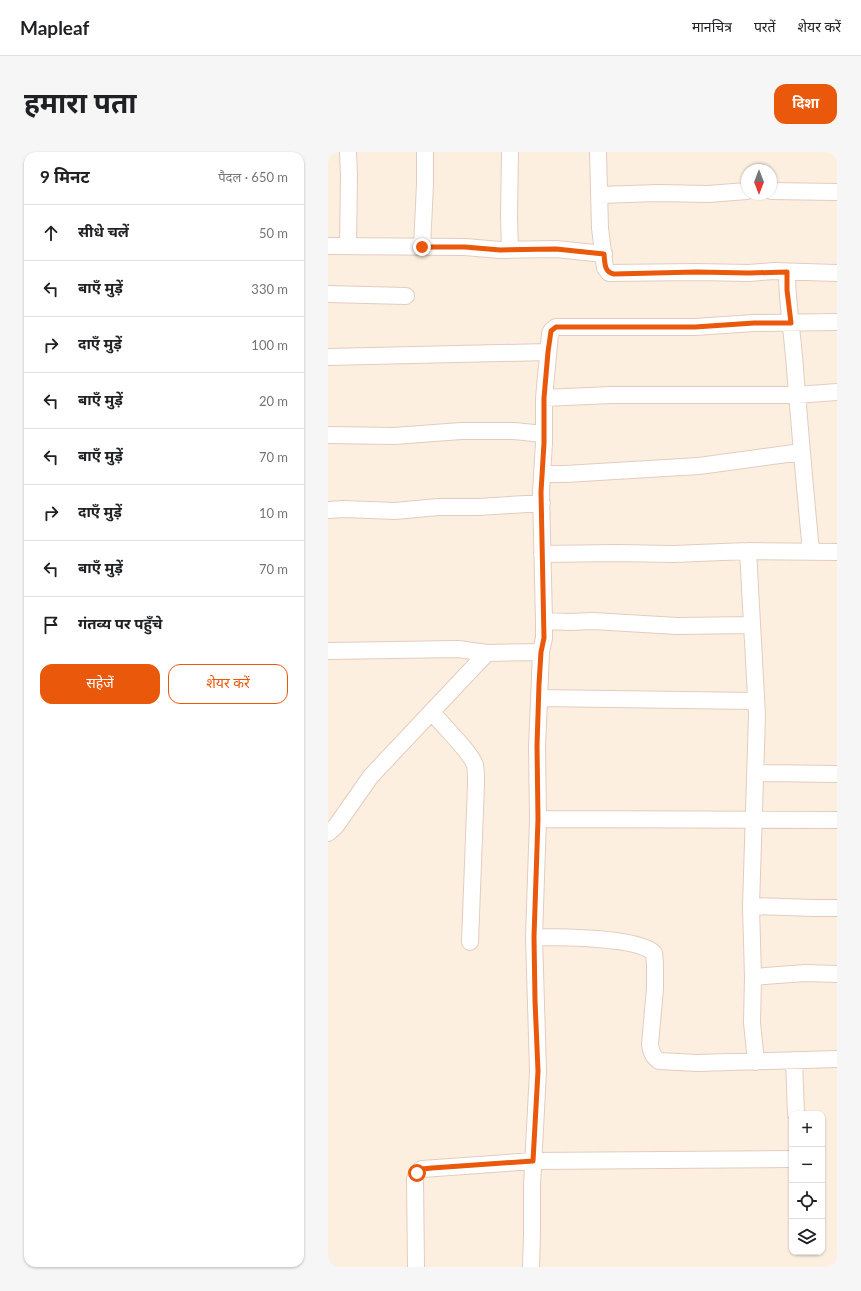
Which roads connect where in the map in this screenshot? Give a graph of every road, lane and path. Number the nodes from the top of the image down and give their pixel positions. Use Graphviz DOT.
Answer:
graph roads {
  1 [pos="348,152"];
  2 [pos="425,152"];
  3 [pos="510,152"];
  4 [pos="598,152"];
  5 [pos="741,191"];
  6 [pos="777,191"];
  7 [pos="837,192"];
  8 [pos="599,195"];
  9 [pos="328,246"];
  10 [pos="348,246"];
  11 [pos="422,247"];
  12 [pos="510,250"];
  13 [pos="604,254"];
  14 [pos="787,272"];
  15 [pos="837,273"];
  16 [pos="328,294"];
  17 [pos="406,296"];
  18 [pos="837,322"];
  19 [pos="791,323"];
  20 [pos="548,352"];
  21 [pos="328,357"];
  22 [pos="837,392"];
  23 [pos="797,395"];
  24 [pos="544,398"];
  25 [pos="544,434"];
  26 [pos="328,435"];
  27 [pos="801,452"];
  28 [pos="542,474"];
  29 [pos="542,503"];
  30 [pos="328,510"];
  31 [pos="748,551"];
  32 [pos="811,551"];
  33 [pos="837,552"];
  34 [pos="542,554"];
  35 [pos="544,621"];
  36 [pos="751,625"];
  37 [pos="328,651"];
  38 [pos="487,652"];
  39 [pos="541,652"];
  40 [pos="539,698"];
  41 [pos="755,701"];
  42 [pos="432,712"];
  43 [pos="756,773"];
  44 [pos="837,774"];
  45 [pos="538,819"];
  46 [pos="754,819"];
  47 [pos="837,820"];
  48 [pos="328,833"];
  49 [pos="752,906"];
  50 [pos="837,908"];
  51 [pos="534,937"];
  52 [pos="470,942"];
  53 [pos="837,974"];
  54 [pos="753,977"];
  55 [pos="794,1060"];
  56 [pos="837,1060"];
  57 [pos="756,1062"];
  58 [pos="796,1111"];
  59 [pos="789,1159"];
  60 [pos="533,1161"];
  61 [pos="416,1267"];
  62 [pos="531,1267"];
  1 -- 10 [label="street"];
  2 -- 11 [label="street"];
  3 -- 12 [label="street"];
  4 -- 8 [label="street"];
  5 -- 8 [label="street"];
  6 -- 7 [label="street"];
  8 -- 13 [label="street"];
  9 -- 10 [label="street"];
  10 -- 11 [label="street"];
  11 -- 12 [label="street"];
  12 -- 13 [label="street"];
  13 -- 14 [label="street"];
  14 -- 15 [label="street"];
  14 -- 19 [label="street"];
  16 -- 17 [label="street"];
  18 -- 19 [label="street"];
  19 -- 20 [label="street"];
  19 -- 23 [label="street"];
  20 -- 21 [label="street"];
  20 -- 24 [label="street"];
  22 -- 23 [label="street"];
  23 -- 24 [label="street"];
  23 -- 27 [label="street"];
  24 -- 25 [label="street"];
  25 -- 26 [label="street"];
  25 -- 28 [label="street"];
  27 -- 28 [label="street"];
  27 -- 32 [label="street"];
  28 -- 29 [label="street"];
  29 -- 30 [label="street"];
  29 -- 34 [label="street"];
  31 -- 32 [label="street"];
  31 -- 34 [label="street"];
  31 -- 36 [label="street"];
  32 -- 33 [label="street"];
  34 -- 35 [label="street"];
  35 -- 36 [label="street"];
  35 -- 39 [label="street"];
  36 -- 41 [label="street"];
  37 -- 38 [label="street"];
  38 -- 39 [label="street"];
  38 -- 42 [label="street"];
  39 -- 40 [label="street"];
  40 -- 41 [label="street"];
  40 -- 45 [label="street"];
  41 -- 43 [label="street"];
  42 -- 48 [label="street"];
  42 -- 52 [label="street"];
  43 -- 44 [label="street"];
  43 -- 46 [label="street"];
  45 -- 46 [label="street"];
  45 -- 51 [label="street"];
  46 -- 47 [label="street"];
  46 -- 49 [label="street"];
  49 -- 50 [label="street"];
  49 -- 54 [label="street"];
  51 -- 57 [label="street"];
  51 -- 60 [label="street"];
  53 -- 54 [label="street"];
  54 -- 57 [label="street"];
  55 -- 56 [label="street"];
  55 -- 57 [label="street"];
  55 -- 58 [label="street"];
  59 -- 60 [label="street"];
  60 -- 61 [label="street"];
  60 -- 62 [label="street"];
}
